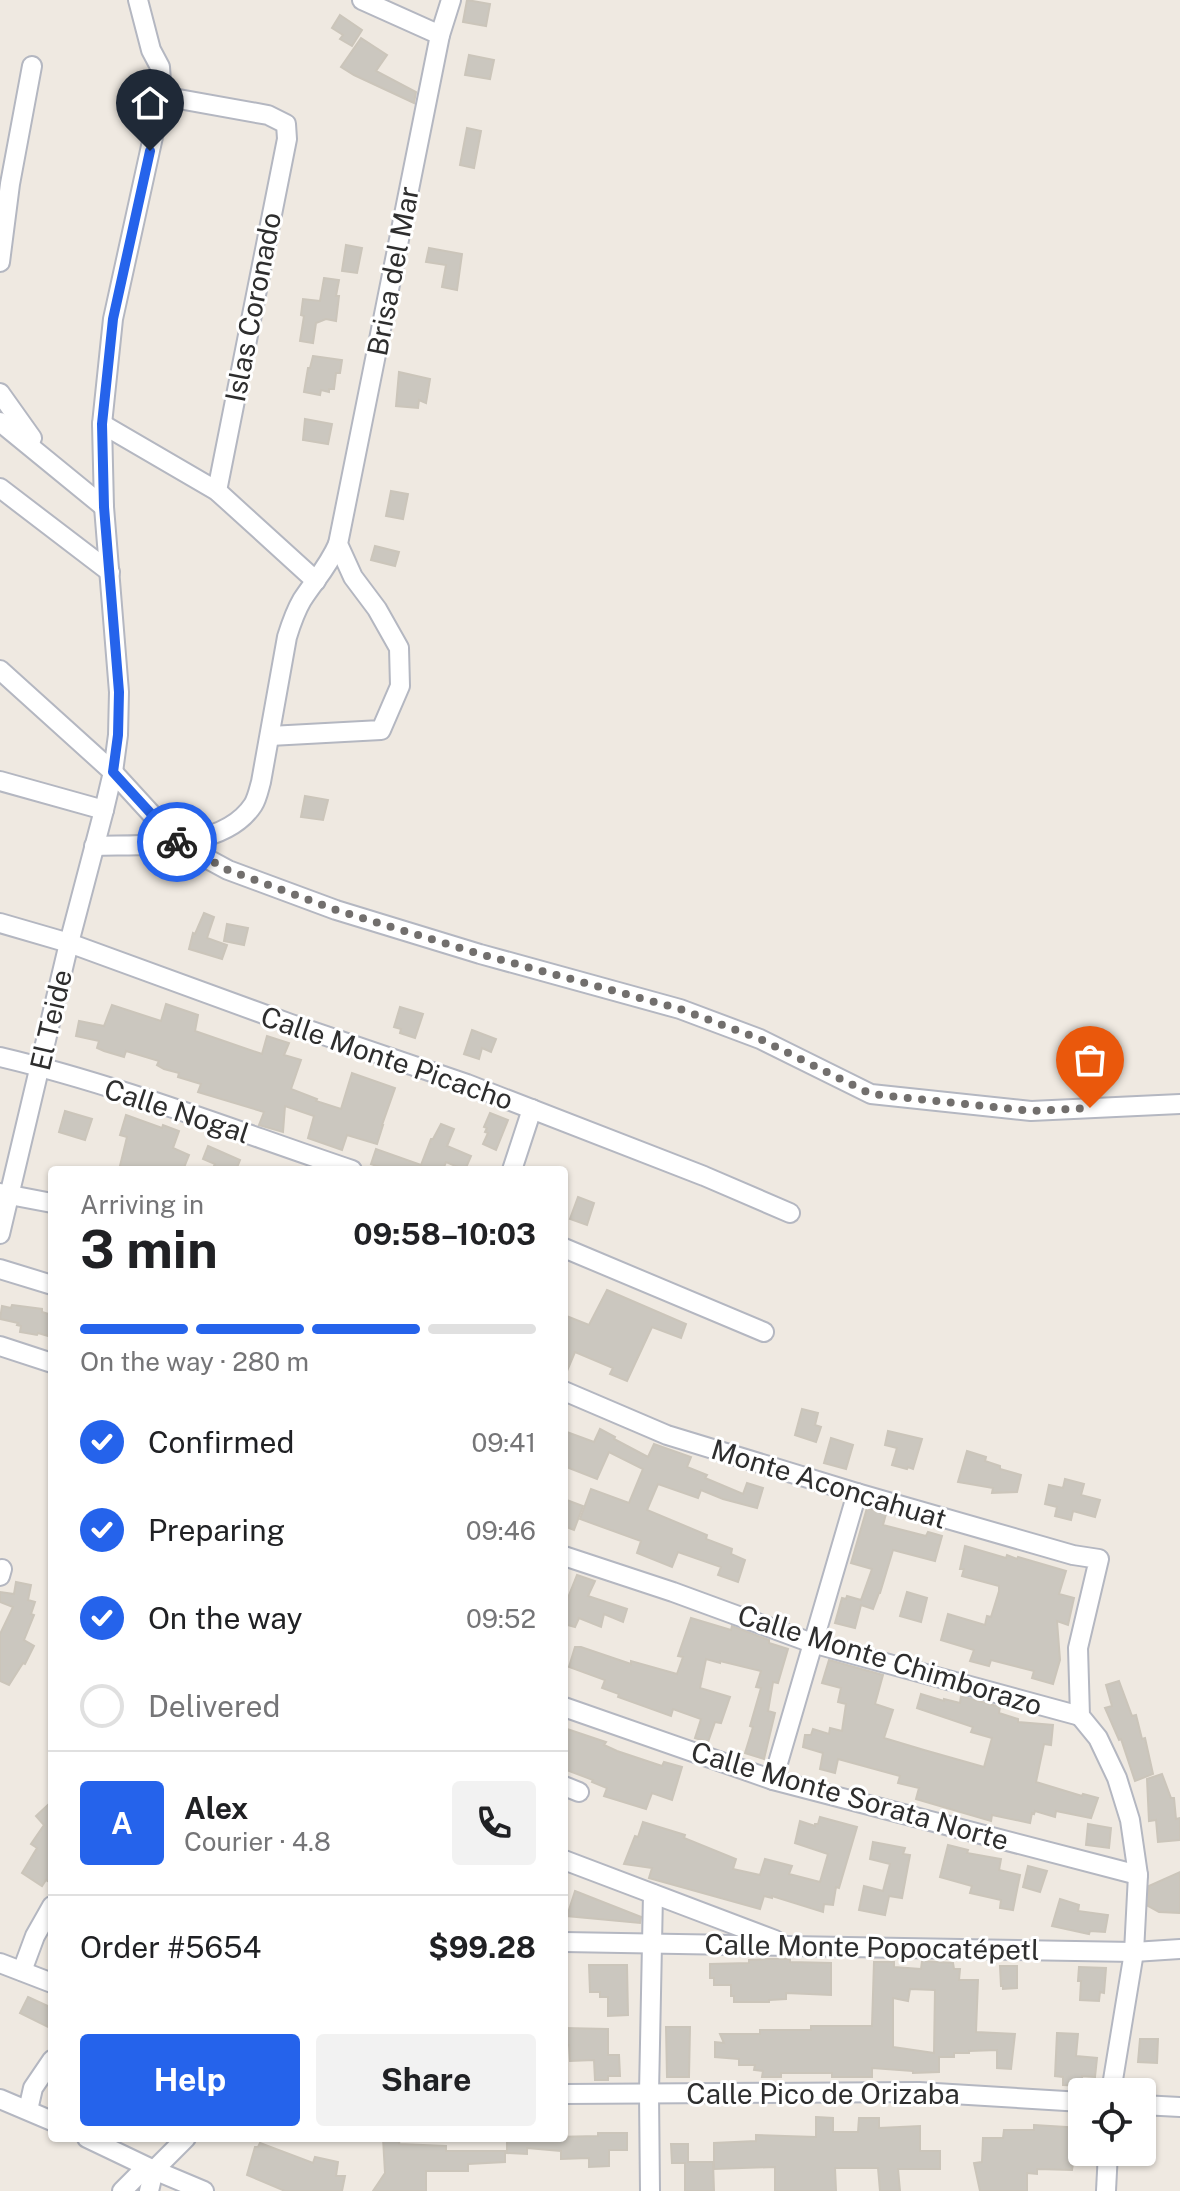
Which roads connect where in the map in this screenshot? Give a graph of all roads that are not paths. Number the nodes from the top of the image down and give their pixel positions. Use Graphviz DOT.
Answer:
graph roads {
  1 [pos="138,0"];
  2 [pos="362,0"];
  3 [pos="451,0"];
  4 [pos="440,35"];
  5 [pos="32,66"];
  6 [pos="162,96"];
  7 [pos="0,262"];
  8 [pos="0,393"];
  9 [pos="0,422"];
  10 [pos="102,424"];
  11 [pos="51,463"];
  12 [pos="0,488"];
  13 [pos="217,491"];
  14 [pos="104,507"];
  15 [pos="338,544"];
  16 [pos="110,572"];
  17 [pos="316,581"];
  18 [pos="0,670"];
  19 [pos="270,736"];
  20 [pos="113,772"];
  21 [pos="0,781"];
  22 [pos="104,810"];
  23 [pos="178,843"];
  24 [pos="94,846"];
  25 [pos="0,923"];
  26 [pos="69,943"];
  27 [pos="0,1057"];
  28 [pos="40,1067"];
  29 [pos="1180,1104"];
  30 [pos="532,1109"];
  31 [pos="340,1166"];
  32 [pos="513,1166"];
  33 [pos="4,1194"];
  34 [pos="48,1202"];
  35 [pos="790,1213"];
  36 [pos="0,1234"];
  37 [pos="568,1250"];
  38 [pos="0,1269"];
  39 [pos="48,1284"];
  40 [pos="764,1332"];
  41 [pos="0,1346"];
  42 [pos="48,1362"];
  43 [pos="568,1393"];
  44 [pos="857,1493"];
  45 [pos="568,1557"];
  46 [pos="812,1643"];
  47 [pos="568,1708"];
  48 [pos="1080,1716"];
  49 [pos="773,1780"];
  50 [pos="568,1862"];
  51 [pos="1138,1875"];
  52 [pos="653,1894"];
  53 [pos="48,1913"];
  54 [pos="568,1942"];
  55 [pos="651,1942"];
  56 [pos="789,1945"];
  57 [pos="1180,1949"];
  58 [pos="1134,1952"];
  59 [pos="0,1963"];
  60 [pos="22,1971"];
  61 [pos="48,1981"];
  62 [pos="48,2066"];
  63 [pos="1113,2078"];
  64 [pos="649,2093"];
  65 [pos="568,2094"];
  66 [pos="0,2099"];
  67 [pos="1068,2101"];
  68 [pos="1156,2106"];
  69 [pos="1180,2107"];
  70 [pos="28,2110"];
  71 [pos="48,2119"];
  72 [pos="95,2142"];
  73 [pos="181,2142"];
  74 [pos="1107,2166"];
  75 [pos="150,2169"];
  76 [pos="122,2191"];
  77 [pos="149,2191"];
  78 [pos="204,2191"];
  79 [pos="650,2191"];
  80 [pos="1106,2191"];
  1 -- 6 [label="street"];
  2 -- 4 [label="street"];
  3 -- 4 [label="street, Brisa del Mar"];
  4 -- 15 [label="street, Brisa del Mar"];
  5 -- 7 [label="street"];
  6 -- 10 [label="street, El Teide"];
  6 -- 13 [label="street, Islas Coronado"];
  8 -- 11 [label="street"];
  9 -- 11 [label="street"];
  10 -- 13 [label="street"];
  10 -- 14 [label="street, El Teide"];
  11 -- 14 [label="street"];
  12 -- 16 [label="street"];
  13 -- 17 [label="street"];
  14 -- 16 [label="street, El Teide"];
  15 -- 17 [label="street, Brisa del Mar"];
  15 -- 19 [label="street"];
  16 -- 20 [label="street, El Teide"];
  17 -- 19 [label="street, Brisa del Mar"];
  18 -- 20 [label="street"];
  19 -- 23 [label="street, Brisa del Mar"];
  20 -- 22 [label="street, El Teide"];
  20 -- 23 [label="street"];
  21 -- 22 [label="street"];
  22 -- 24 [label="street, El Teide"];
  23 -- 24 [label="street, Brisa del Mar"];
  23 -- 29 [label="street"];
  24 -- 26 [label="street, El Teide"];
  25 -- 26 [label="street, Calle Monte Picacho"];
  26 -- 28 [label="street, El Teide"];
  26 -- 30 [label="street, Calle Monte Picacho"];
  27 -- 28 [label="street, Calle Nogal"];
  28 -- 31 [label="street, Calle Nogal"];
  28 -- 33 [label="street, El Teide"];
  30 -- 32 [label="street"];
  30 -- 35 [label="street, Calle Monte Picacho"];
  33 -- 34 [label="street"];
  33 -- 36 [label="street, El Teide"];
  37 -- 40 [label="street"];
  38 -- 39 [label="street"];
  41 -- 42 [label="street"];
  43 -- 44 [label="street, Monte Aconcahuat"];
  44 -- 46 [label="street"];
  44 -- 48 [label="street, Monte Aconcahuat"];
  45 -- 46 [label="street, Calle Monte Chimborazo"];
  46 -- 48 [label="street, Calle Monte Chimborazo"];
  46 -- 49 [label="street"];
  47 -- 49 [label="street, Calle Monte Sorata Norte"];
  48 -- 51 [label="street"];
  49 -- 51 [label="street, Calle Monte Sorata Norte"];
  50 -- 52 [label="street"];
  51 -- 58 [label="street"];
  52 -- 55 [label="street"];
  52 -- 56 [label="street"];
  53 -- 60 [label="street"];
  54 -- 55 [label="street, Calle Monte Popocatépetl"];
  55 -- 56 [label="street, Calle Monte Popocatépetl"];
  55 -- 64 [label="street"];
  56 -- 58 [label="street, Calle Monte Popocatépetl"];
  57 -- 58 [label="street, Calle Monte Popocatépetl"];
  58 -- 63 [label="street"];
  59 -- 60 [label="street"];
  60 -- 61 [label="street"];
  62 -- 70 [label="street"];
  64 -- 65 [label="street, Calle Pico de Orizaba"];
  64 -- 67 [label="street, Calle Pico de Orizaba"];
  64 -- 79 [label="street"];
  66 -- 70 [label="street"];
  68 -- 69 [label="street"];
  70 -- 71 [label="street"];
  72 -- 75 [label="street"];
  73 -- 75 [label="street"];
  74 -- 80 [label="street"];
  75 -- 76 [label="street"];
  75 -- 77 [label="street"];
  75 -- 78 [label="street"];
}
